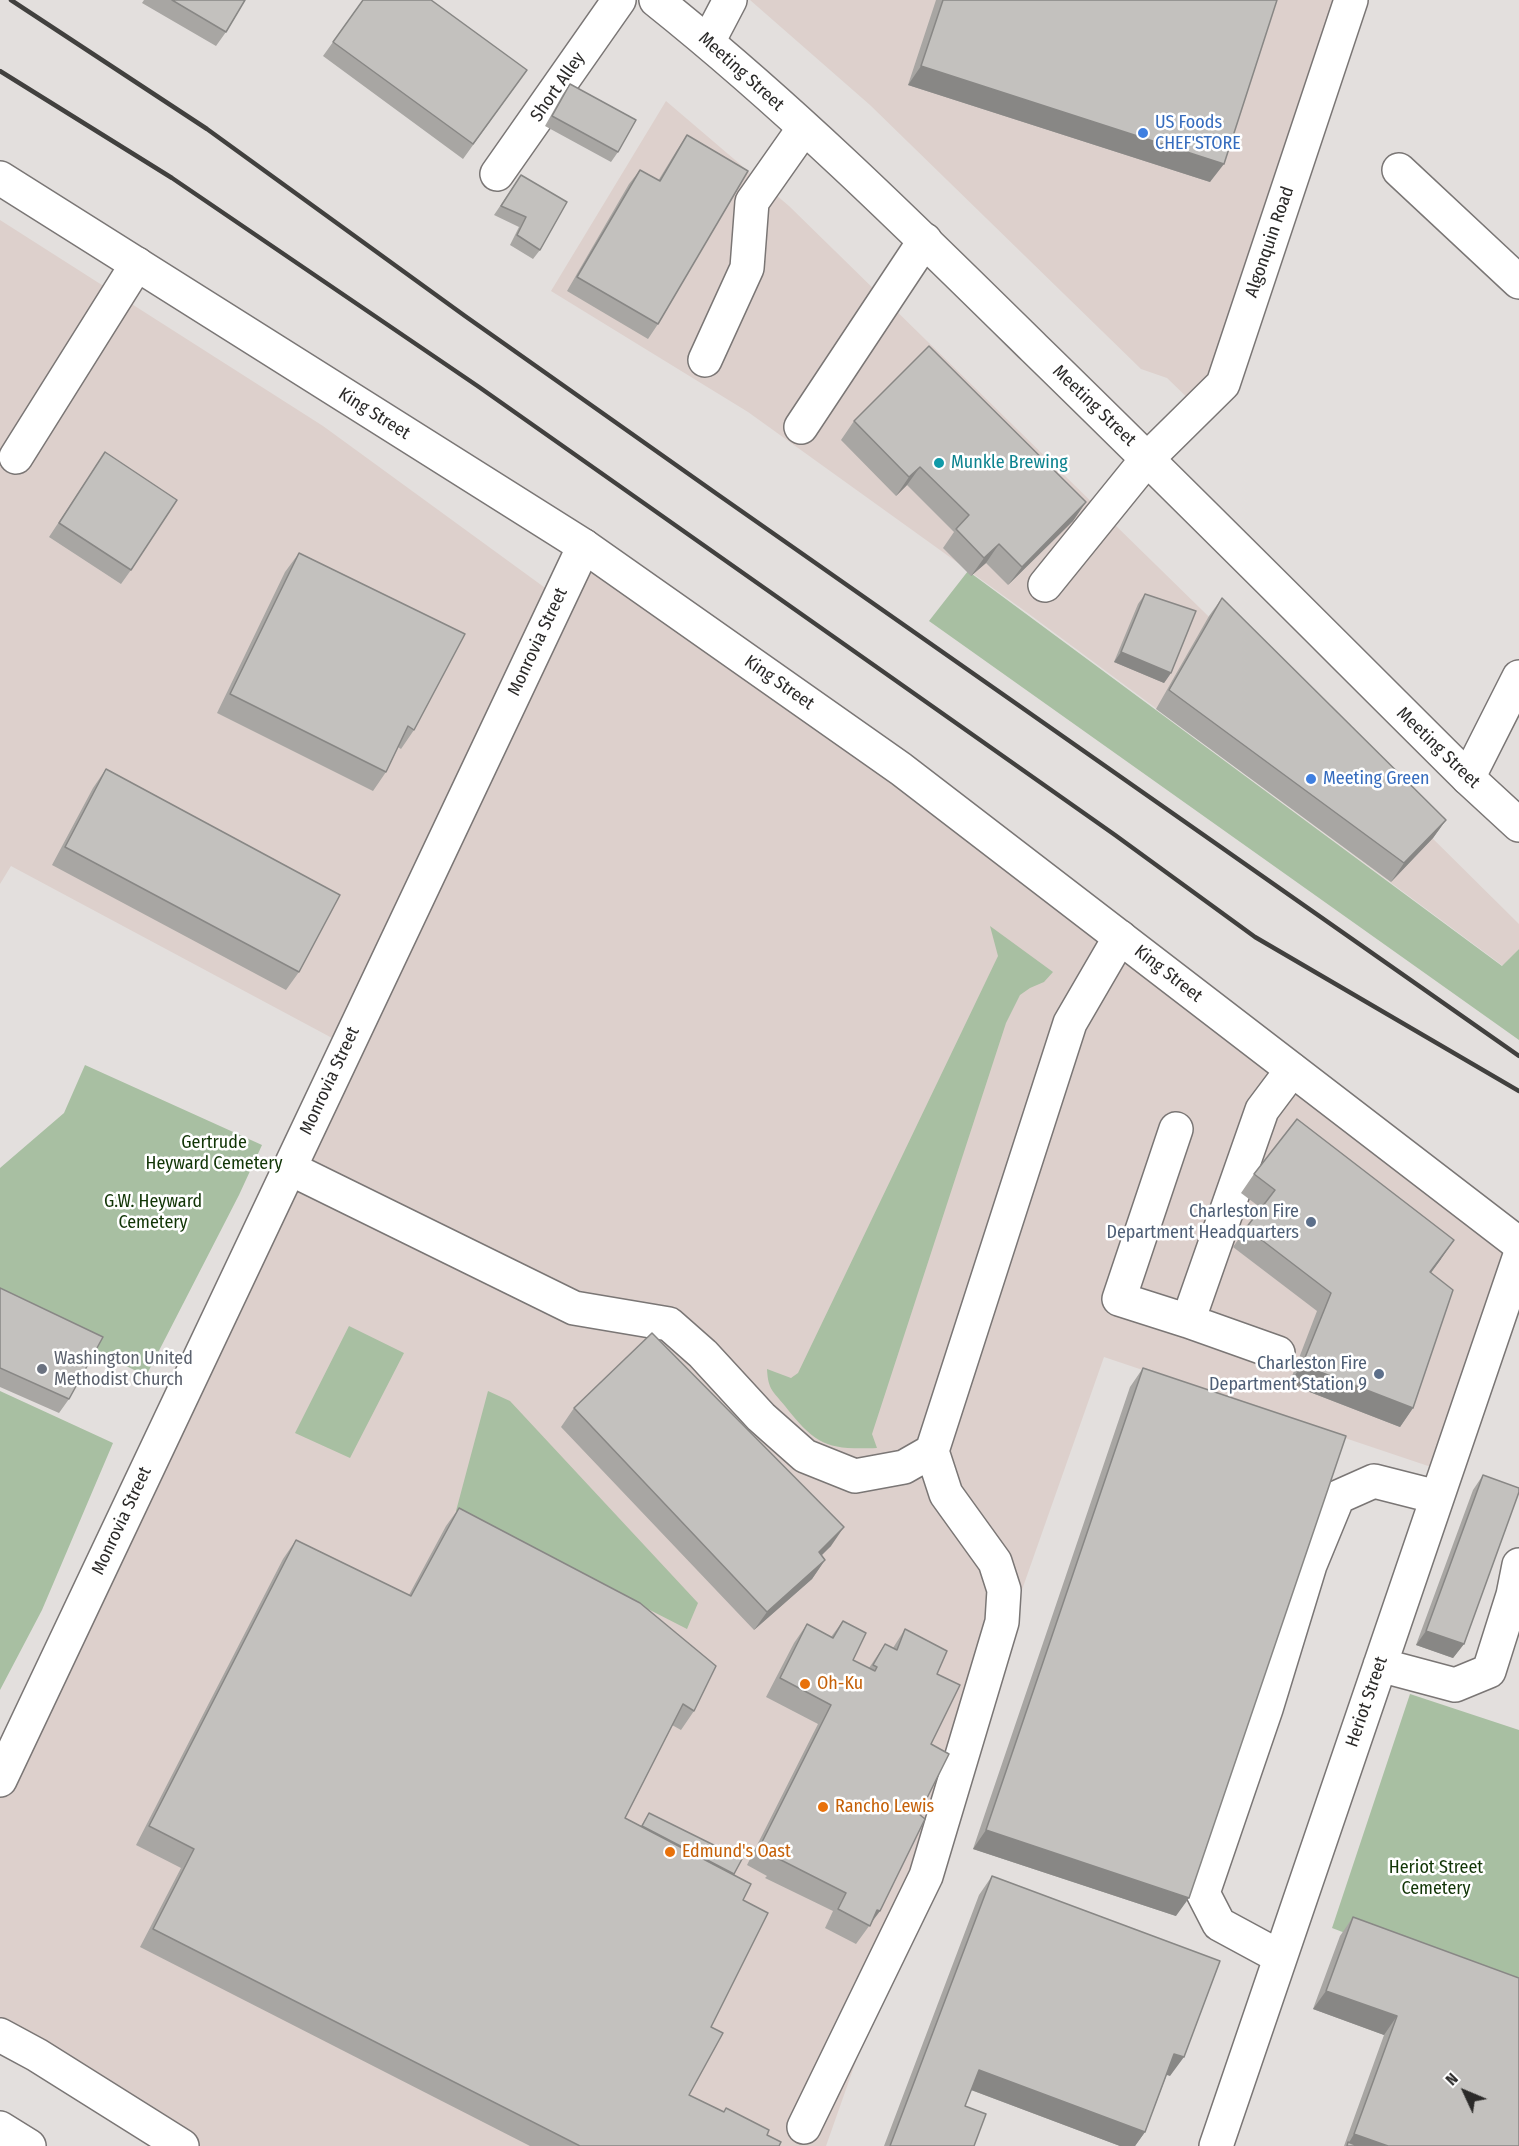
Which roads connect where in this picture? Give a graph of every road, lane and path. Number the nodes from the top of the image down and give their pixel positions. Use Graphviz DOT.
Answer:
graph roads {
  1 [pos="619,0"];
  2 [pos="656,0"];
  3 [pos="730,0"];
  4 [pos="1351,0"];
  5 [pos="708,42"];
  6 [pos="804,128"];
  7 [pos="1399,170"];
  8 [pos="497,174"];
  9 [pos="0,178"];
  10 [pos="925,240"];
  11 [pos="137,264"];
  12 [pos="1519,282"];
  13 [pos="705,360"];
  14 [pos="801,427"];
  15 [pos="16,457"];
  16 [pos="1147,459"];
  17 [pos="584,546"];
  18 [pos="1045,585"];
  19 [pos="1519,677"];
  20 [pos="1468,778"];
  21 [pos="1519,825"];
  22 [pos="1120,938"];
  23 [pos="1292,1070"];
  24 [pos="1176,1129"];
  25 [pos="290,1168"];
  26 [pos="1519,1244"];
  27 [pos="1519,1258"];
  28 [pos="1188,1321"];
  29 [pos="1278,1353"];
  30 [pos="932,1451"];
  31 [pos="1437,1497"];
  32 [pos="1519,1565"];
  33 [pos="1380,1665"];
  34 [pos="0,1780"];
  35 [pos="1280,1957"];
  36 [pos="0,2035"];
  37 [pos="804,2127"];
  38 [pos="0,2128"];
  39 [pos="29,2146"];
  40 [pos="182,2146"];
  41 [pos="1216,2146"];
  1 -- 8 [label="main road, Short Alley"];
  2 -- 5 [label="main road, Meeting Street"];
  3 -- 5 [label="main road"];
  4 -- 16 [label="main road, Algonquin Road"];
  5 -- 6 [label="main road, Meeting Street"];
  6 -- 10 [label="main road, Meeting Street"];
  6 -- 13 [label="main road"];
  7 -- 12 [label="main road"];
  9 -- 11 [label="main road, King Street"];
  10 -- 14 [label="main road"];
  10 -- 16 [label="main road, Meeting Street"];
  11 -- 15 [label="main road"];
  11 -- 17 [label="main road, King Street"];
  16 -- 18 [label="main road, Algonquin Road"];
  16 -- 20 [label="main road, Meeting Street"];
  17 -- 22 [label="main road, King Street"];
  17 -- 25 [label="main road, Monrovia Street"];
  19 -- 20 [label="main road"];
  20 -- 21 [label="main road, Meeting Street"];
  22 -- 23 [label="main road, King Street"];
  22 -- 30 [label="main road"];
  23 -- 26 [label="main road, King Street"];
  23 -- 28 [label="main road"];
  24 -- 28 [label="main road"];
  25 -- 30 [label="main road"];
  25 -- 34 [label="main road, Monrovia Street"];
  27 -- 31 [label="main road, Heriot Street"];
  28 -- 29 [label="main road"];
  30 -- 37 [label="main road"];
  31 -- 33 [label="main road, Heriot Street"];
  31 -- 35 [label="main road"];
  32 -- 33 [label="main road"];
  33 -- 35 [label="main road, Heriot Street"];
  35 -- 41 [label="main road, Heriot Street"];
  36 -- 40 [label="main road"];
  38 -- 39 [label="main road"];
}
